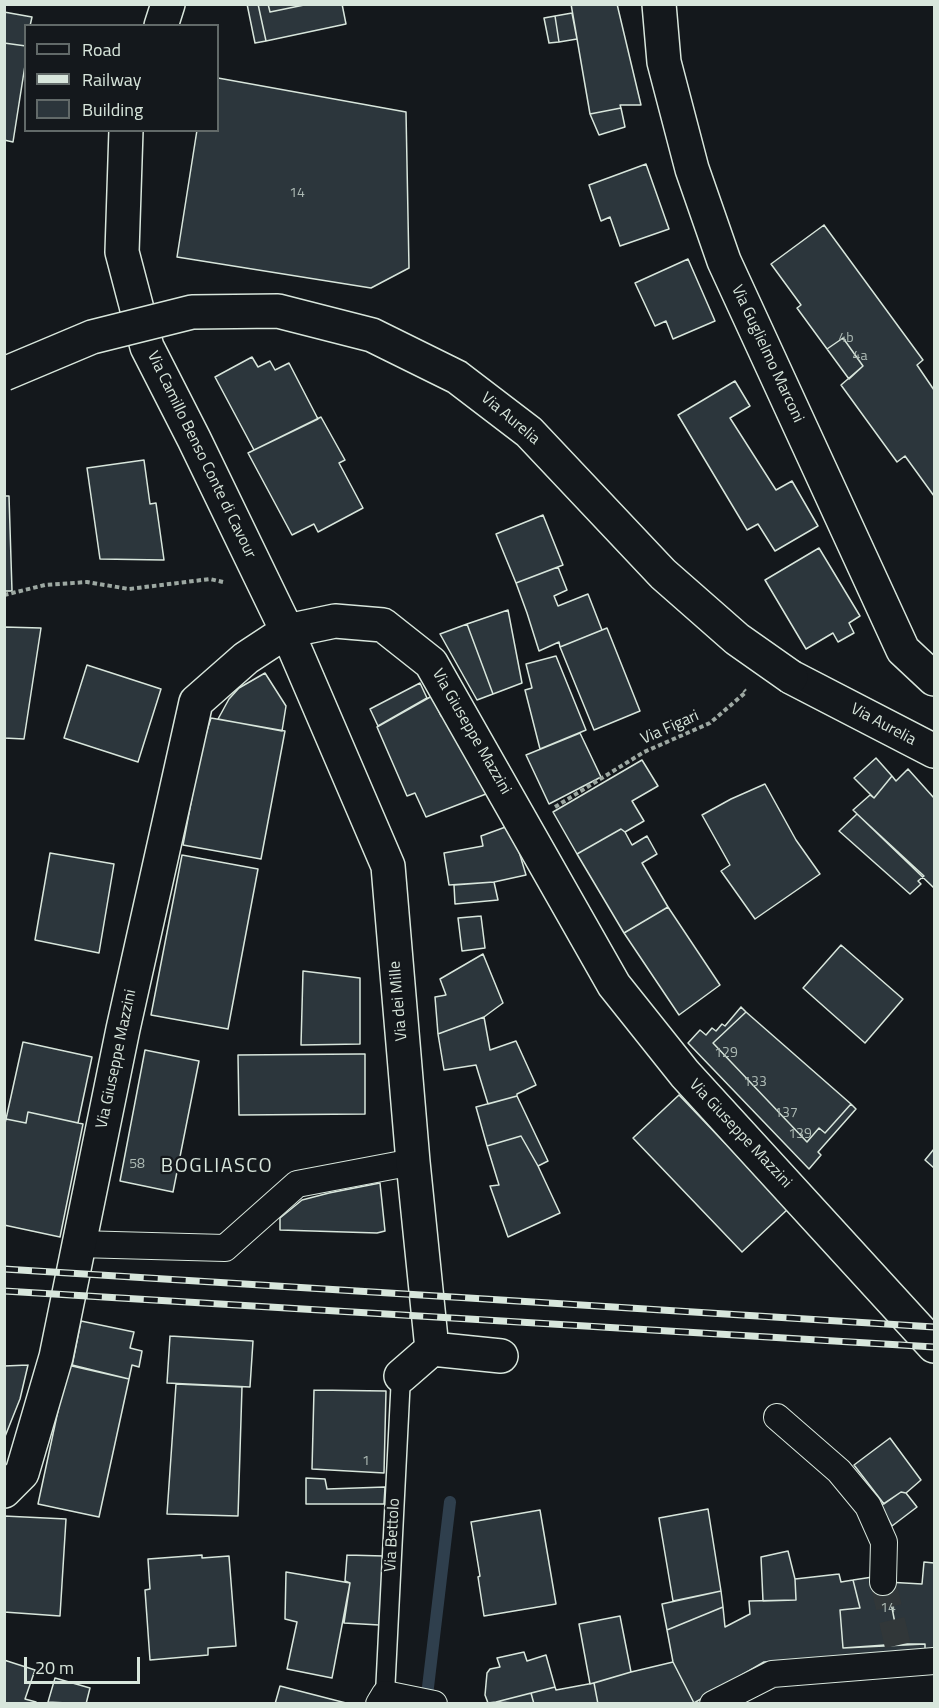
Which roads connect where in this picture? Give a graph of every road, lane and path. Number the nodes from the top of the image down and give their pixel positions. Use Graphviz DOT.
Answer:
graph roads {
  1 [pos="168,4"];
  2 [pos="659,4"];
  3 [pos="162,24"];
  4 [pos="126,132"];
  5 [pos="4,374"];
  6 [pos="268,592"];
  7 [pos="4,595"];
  8 [pos="287,630"];
  9 [pos="934,679"];
  10 [pos="738,686"];
  11 [pos="934,751"];
  12 [pos="525,826"];
  13 [pos="413,1162"];
  14 [pos="78,1244"];
  15 [pos="934,1346"];
  16 [pos="432,1349"];
  17 [pos="501,1356"];
  18 [pos="401,1376"];
  19 [pos="777,1417"];
  20 [pos="4,1491"];
  21 [pos="884,1582"];
  22 [pos="934,1661"];
  23 [pos="382,1699"];
  24 [pos="434,1704"];
  25 [pos="713,1704"];
  1 -- 3 [label="street"];
  2 -- 9 [label="street, Via Guglielmo Marconi"];
  4 -- 6 [label="street, Via Camillo Benso Conte di Cavour"];
  5 -- 11 [label="street, Via Aurelia, bridge"];
  6 -- 7 [label="path"];
  6 -- 8 [label="street, Via Camillo Benso Conte di Cavour"];
  8 -- 12 [label="street, Via Giuseppe Mazzini"];
  8 -- 13 [label="street, Via dei Mille"];
  8 -- 14 [label="street, Via Giuseppe Mazzini"];
  10 -- 12 [label="path, Via Figari"];
  12 -- 15 [label="street, Via Giuseppe Mazzini"];
  13 -- 14 [label="street"];
  13 -- 16 [label="street, Via dei Mille"];
  14 -- 20 [label="street, Via Giuseppe Mazzini"];
  16 -- 17 [label="street"];
  16 -- 18 [label="street"];
  18 -- 23 [label="lane, Via Bettolo"];
  19 -- 21 [label="street"];
  22 -- 25 [label="street"];
  23 -- 24 [label="street"];
}
